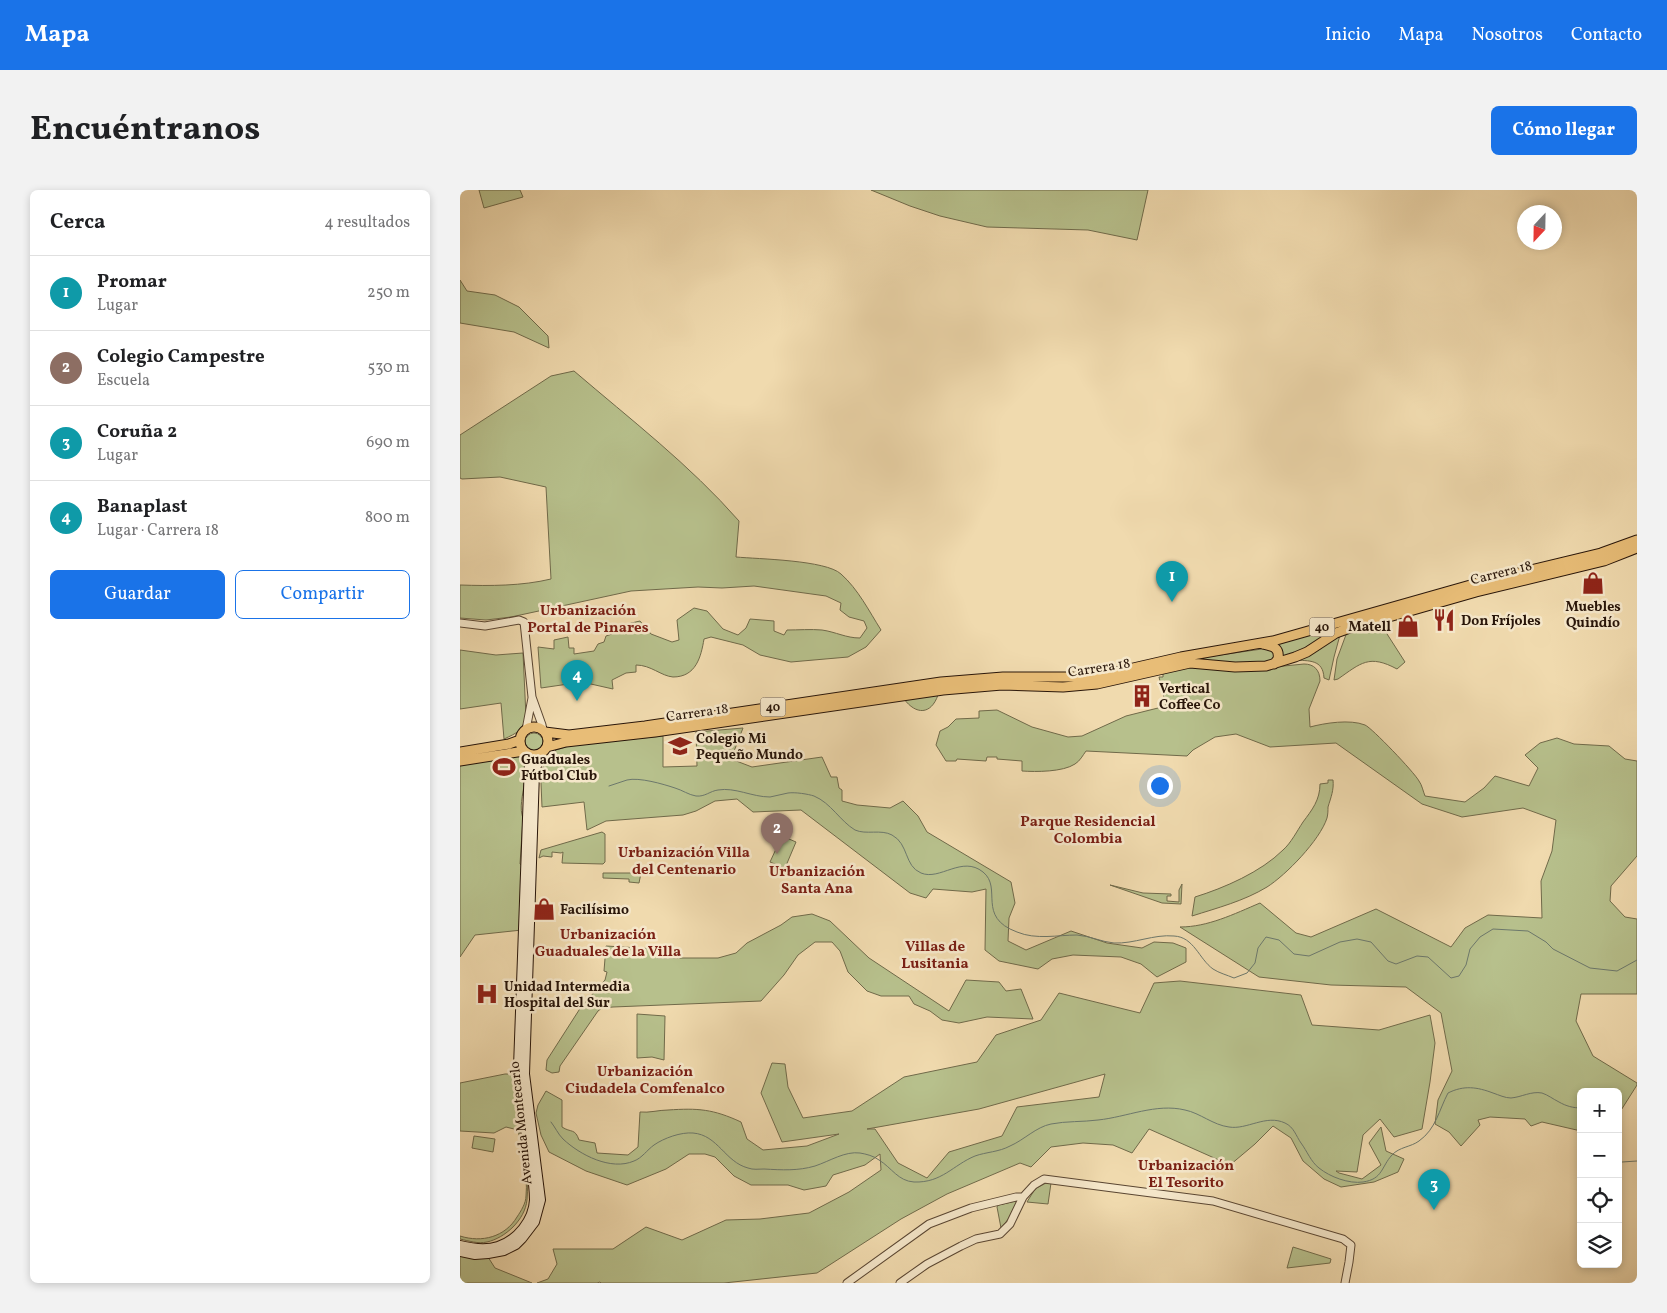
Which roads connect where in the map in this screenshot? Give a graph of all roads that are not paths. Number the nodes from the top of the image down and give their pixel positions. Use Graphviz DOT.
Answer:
graph roads {
  1 [pos="1637,540"];
  2 [pos="1637,548"];
  3 [pos="460,623"];
  4 [pos="1262,643"];
  5 [pos="1274,664"];
  6 [pos="532,697"];
  7 [pos="526,730"];
  8 [pos="544,731"];
  9 [pos="520,740"];
  10 [pos="544,750"];
  11 [pos="524,751"];
  12 [pos="460,752"];
  13 [pos="460,761"];
  14 [pos="1023,1197"];
  15 [pos="460,1245"];
  16 [pos="460,1252"];
  17 [pos="847,1283"];
  18 [pos="900,1283"];
  19 [pos="1345,1283"];
  1 -- 4 [label="main road, Carrera 18 / 40"];
  2 -- 5 [label="main road, Carrera 18 / 40"];
  3 -- 6 [label="street"];
  4 -- 5 [label="main road"];
  4 -- 8 [label="main road, Carrera 18 / 40"];
  5 -- 10 [label="main road, Carrera 18 / 40"];
  6 -- 7 [label="street"];
  6 -- 8 [label="street"];
  7 -- 8 [label="main road, 40"];
  7 -- 9 [label="main road"];
  8 -- 10 [label="main road"];
  9 -- 11 [label="main road"];
  9 -- 12 [label="main road"];
  10 -- 11 [label="main road, 40"];
  10 -- 16 [label="main road, Avenida Montecarlo"];
  11 -- 13 [label="main road"];
  11 -- 15 [label="main road, Avenida Montecarlo"];
  14 -- 17 [label="street"];
  14 -- 18 [label="street"];
  14 -- 19 [label="street"];
}
